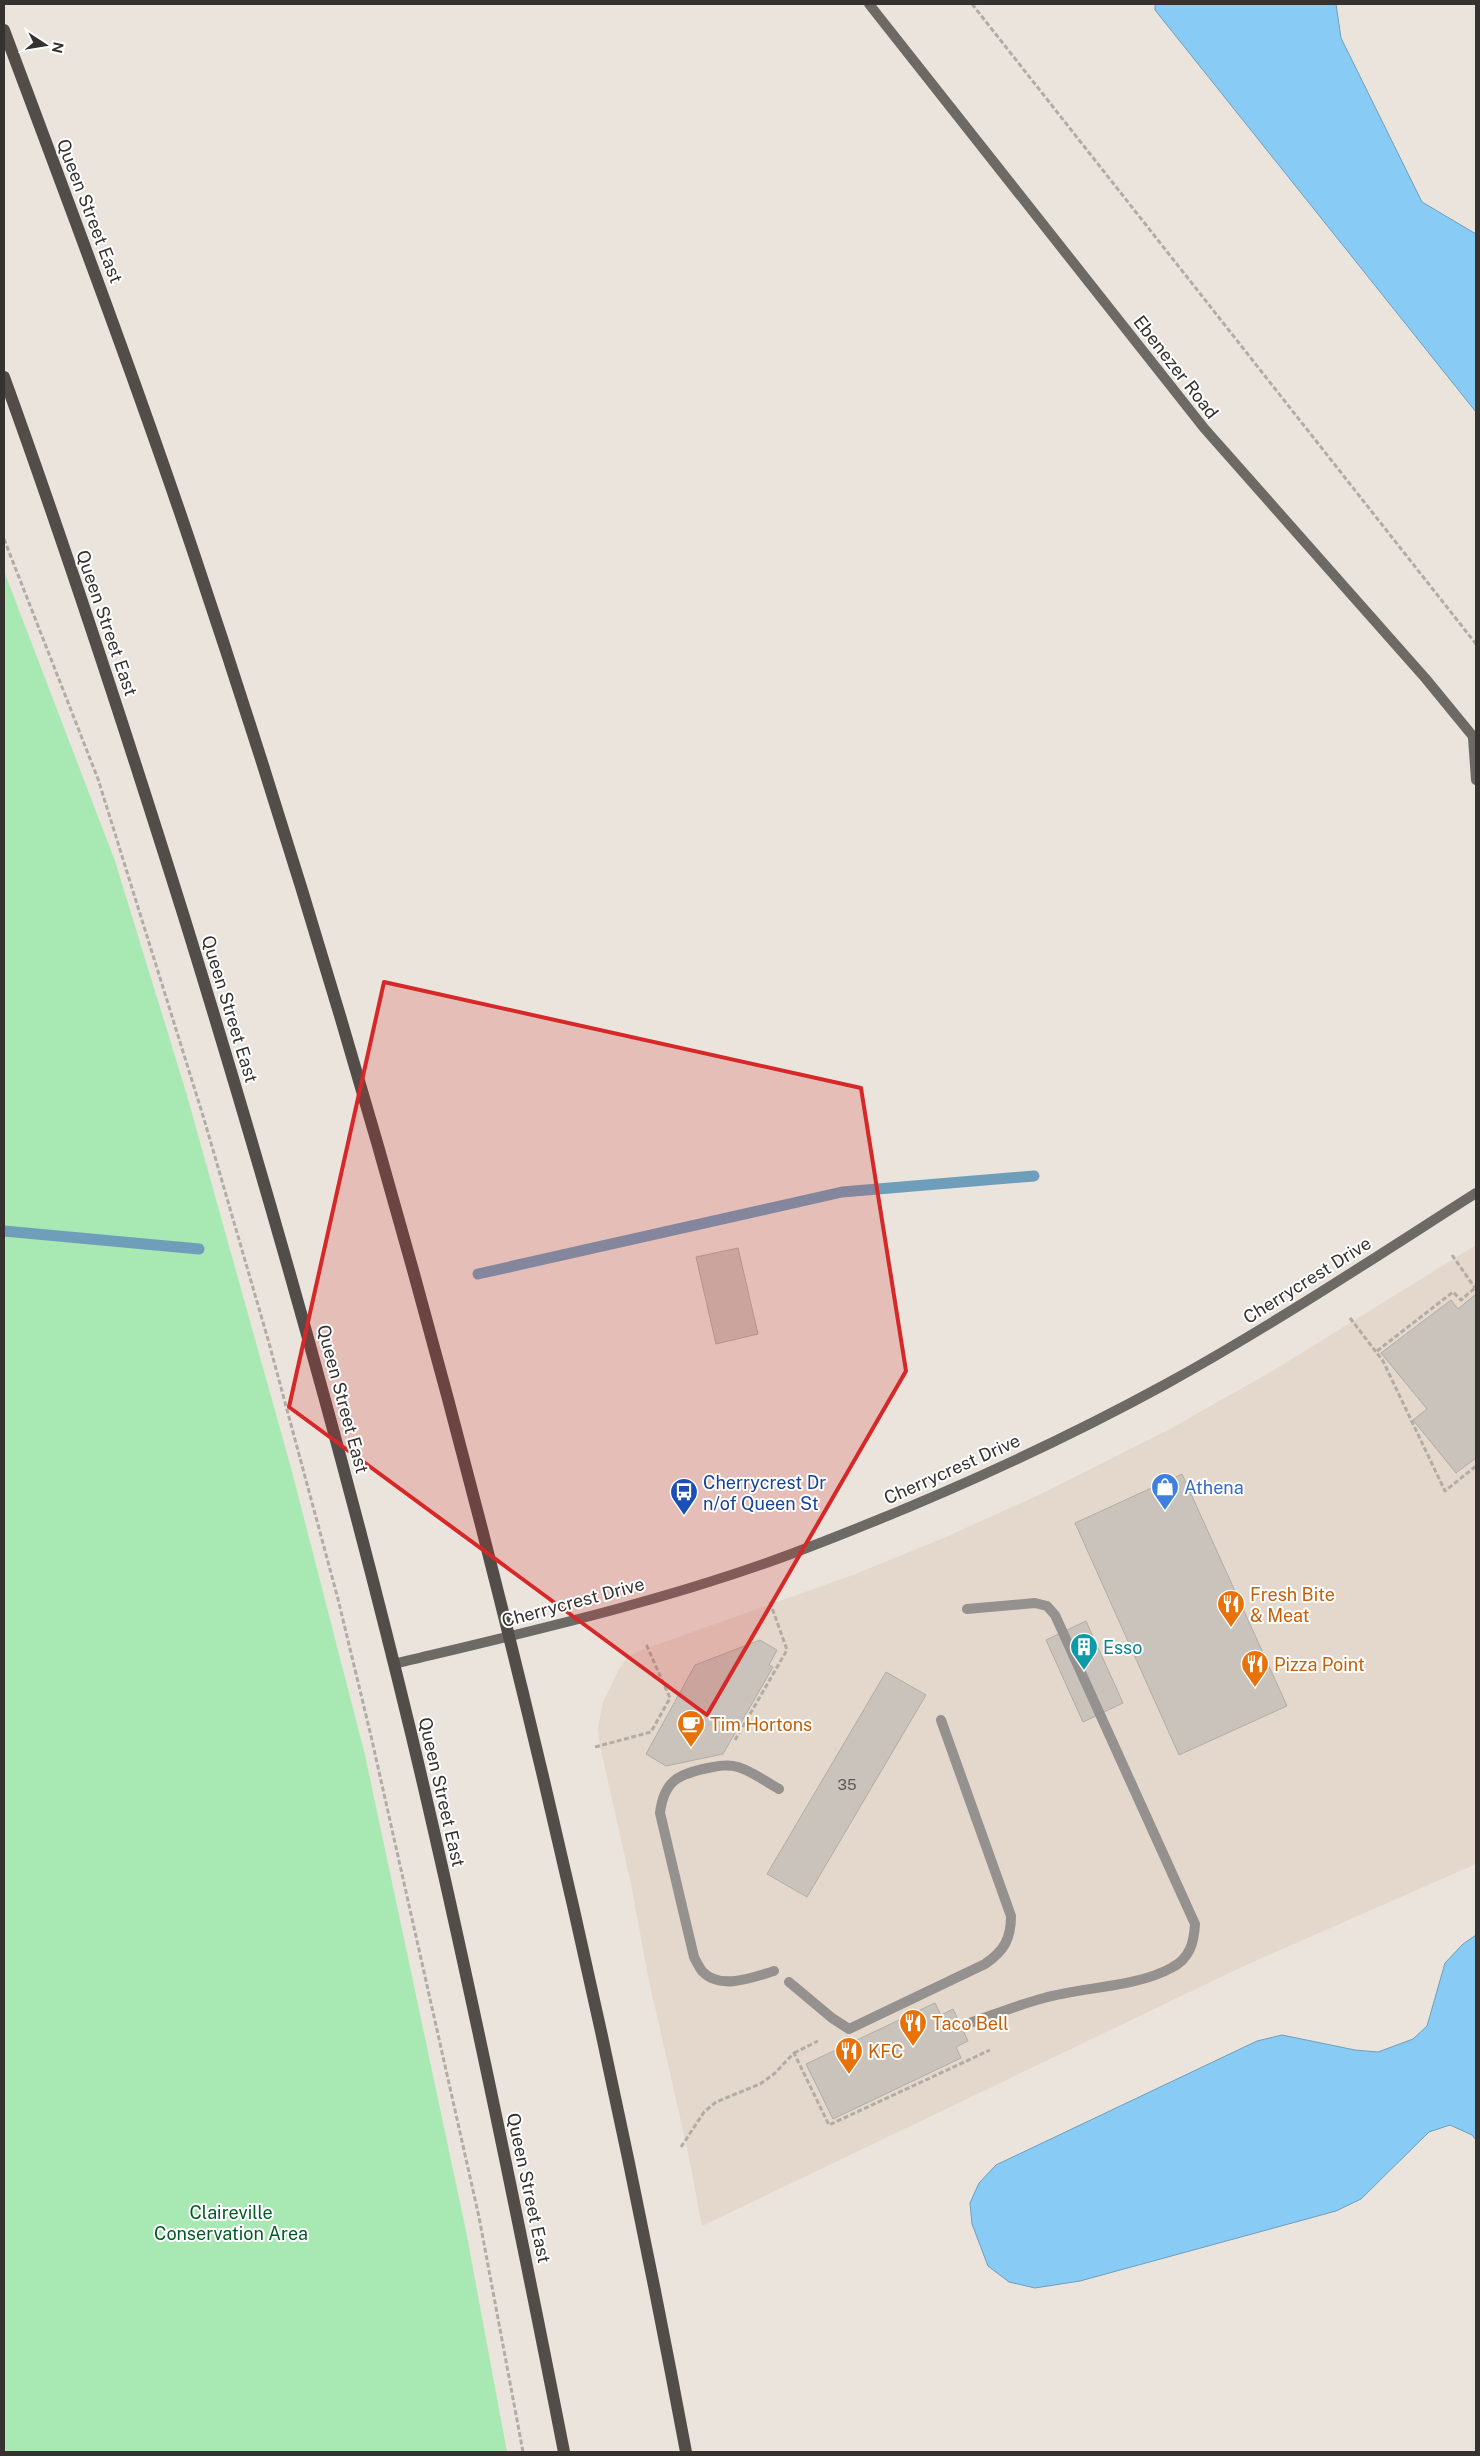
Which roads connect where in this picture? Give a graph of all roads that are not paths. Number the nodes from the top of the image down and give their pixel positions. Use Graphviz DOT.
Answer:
graph roads {
  1 [pos="869,4"];
  2 [pos="4,30"];
  3 [pos="4,377"];
  4 [pos="1474,739"];
  5 [pos="1476,780"];
  6 [pos="1476,1193"];
  7 [pos="967,1609"];
  8 [pos="508,1636"];
  9 [pos="394,1664"];
  10 [pos="941,1720"];
  11 [pos="779,1789"];
  12 [pos="774,1971"];
  13 [pos="789,1982"];
  14 [pos="964,2025"];
  15 [pos="564,2452"];
  16 [pos="686,2452"];
  1 -- 4 [label="street, Ebenezer Road"];
  2 -- 8 [label="main road, Queen Street East"];
  3 -- 9 [label="main road, Queen Street East"];
  4 -- 5 [label="street, Ebenezer Road"];
  6 -- 8 [label="street, Cherrycrest Drive"];
  7 -- 14 [label="lane"];
  8 -- 9 [label="street, Cherrycrest Drive"];
  8 -- 16 [label="main road"];
  9 -- 15 [label="main road, Queen Street East"];
  10 -- 13 [label="lane"];
  11 -- 12 [label="lane"];
}
